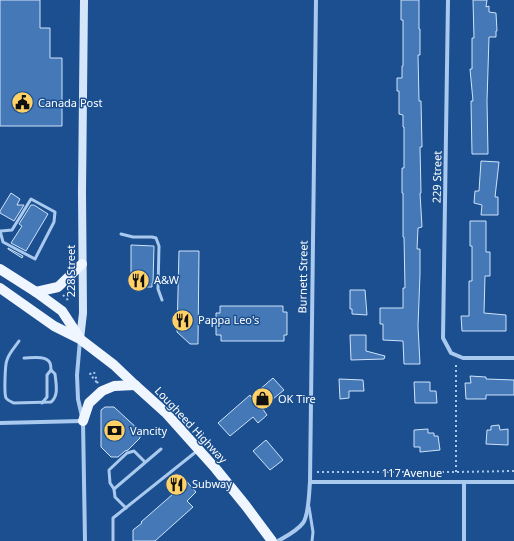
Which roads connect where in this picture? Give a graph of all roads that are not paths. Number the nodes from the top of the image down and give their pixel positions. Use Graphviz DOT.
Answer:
graph roads {
  1 [pos="84,0"];
  2 [pos="316,0"];
  3 [pos="448,0"];
  4 [pos="0,231"];
  5 [pos="121,234"];
  6 [pos="82,264"];
  7 [pos="0,269"];
  8 [pos="0,288"];
  9 [pos="36,292"];
  10 [pos="162,300"];
  11 [pos="80,339"];
  12 [pos="19,341"];
  13 [pos="24,358"];
  14 [pos="514,358"];
  15 [pos="51,370"];
  16 [pos="135,385"];
  17 [pos="42,403"];
  18 [pos="82,421"];
  19 [pos="0,422"];
  20 [pos="161,449"];
  21 [pos="198,450"];
  22 [pos="145,462"];
  23 [pos="310,482"];
  24 [pos="464,482"];
  25 [pos="514,482"];
  26 [pos="114,489"];
  27 [pos="309,504"];
  28 [pos="126,508"];
  29 [pos="85,541"];
  30 [pos="113,541"];
  31 [pos="272,541"];
  32 [pos="278,541"];
  33 [pos="312,541"];
  34 [pos="464,541"];
  1 -- 6 [label="street, 228 Street"];
  2 -- 23 [label="street, Burnett Street"];
  3 -- 14 [label="street, 229 Street"];
  4 -- 4 [label="lane"];
  5 -- 10 [label="lane"];
  6 -- 9 [label="main road"];
  6 -- 11 [label="street, 228 Street"];
  7 -- 9 [label="main road, Lougheed Highway"];
  8 -- 11 [label="main road, Lougheed Highway"];
  9 -- 11 [label="main road, Lougheed Highway"];
  11 -- 16 [label="main road, Lougheed Highway"];
  11 -- 18 [label="street, 228 Street"];
  12 -- 17 [label="lane"];
  13 -- 15 [label="lane"];
  15 -- 17 [label="lane"];
  15 -- 17 [label="lane"];
  16 -- 18 [label="main road"];
  16 -- 21 [label="main road, Lougheed Highway"];
  18 -- 19 [label="street"];
  18 -- 29 [label="street, 228 Street"];
  20 -- 22 [label="lane"];
  21 -- 28 [label="lane"];
  21 -- 31 [label="main road, Lougheed Highway"];
  22 -- 26 [label="lane"];
  22 -- 26 [label="lane"];
  23 -- 24 [label="street, 117 Avenue"];
  23 -- 27 [label="street, Burnett Street"];
  24 -- 25 [label="street, 117 Avenue"];
  24 -- 34 [label="street"];
  26 -- 28 [label="lane"];
  27 -- 32 [label="street, Burnett Street"];
  27 -- 33 [label="lane"];
  28 -- 30 [label="lane"];
}
